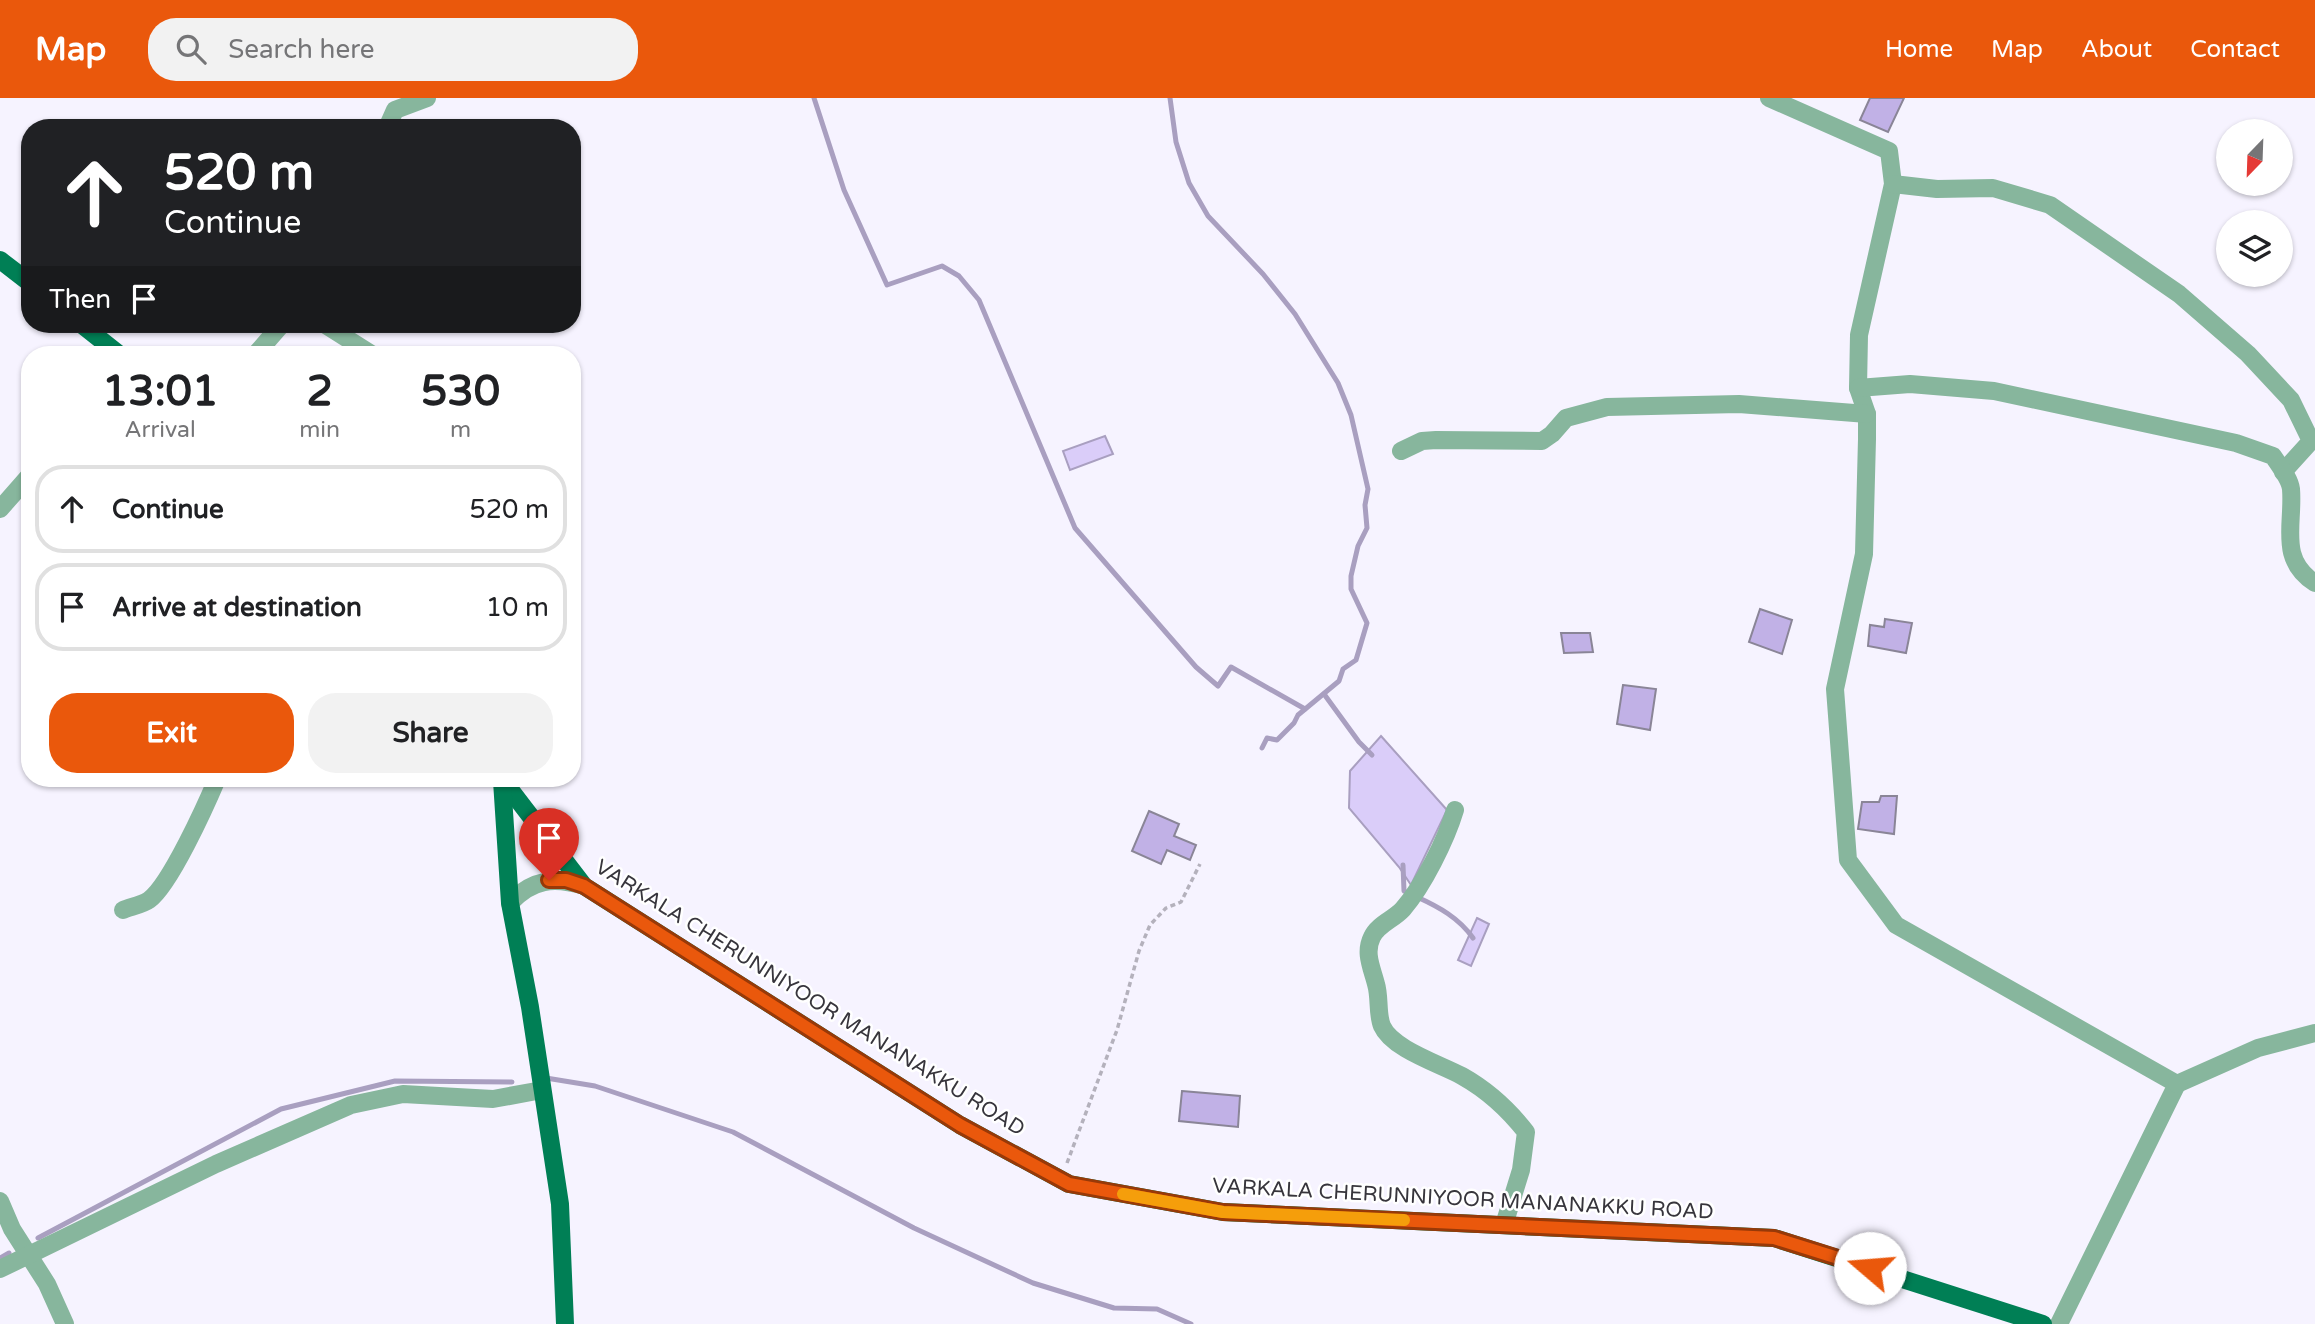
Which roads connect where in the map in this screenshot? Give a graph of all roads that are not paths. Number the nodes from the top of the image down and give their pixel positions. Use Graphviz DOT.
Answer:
graph roads {
  1 [pos="427,98"];
  2 [pos="1769,98"];
  3 [pos="391,119"];
  4 [pos="1893,184"];
  5 [pos="0,260"];
  6 [pos="21,276"];
  7 [pos="92,333"];
  8 [pos="338,333"];
  9 [pos="109,346"];
  10 [pos="359,346"];
  11 [pos="1858,388"];
  12 [pos="1867,414"];
  13 [pos="1401,451"];
  14 [pos="2283,472"];
  15 [pos="21,485"];
  16 [pos="0,509"];
  17 [pos="2315,583"];
  18 [pos="212,787"];
  19 [pos="502,787"];
  20 [pos="507,787"];
  21 [pos="1455,810"];
  22 [pos="584,886"];
  23 [pos="510,903"];
  24 [pos="122,909"];
  25 [pos="2315,1033"];
  26 [pos="2177,1084"];
  27 [pos="542,1090"];
  28 [pos="0,1201"];
  29 [pos="1504,1225"];
  30 [pos="31,1255"];
  31 [pos="0,1269"];
  32 [pos="65,1324"];
  33 [pos="565,1324"];
  34 [pos="2043,1324"];
  35 [pos="2059,1324"];
  1 -- 3 [label="street"];
  2 -- 4 [label="street"];
  4 -- 11 [label="street"];
  4 -- 14 [label="street"];
  5 -- 6 [label="main road"];
  7 -- 9 [label="main road"];
  8 -- 10 [label="street"];
  11 -- 12 [label="street"];
  11 -- 14 [label="street"];
  12 -- 13 [label="street"];
  12 -- 26 [label="street"];
  14 -- 17 [label="street"];
  15 -- 16 [label="street"];
  18 -- 24 [label="street"];
  19 -- 23 [label="main road"];
  20 -- 22 [label="main road, VARKALA CHERUNNIYOOR MANANAKKU ROAD"];
  21 -- 29 [label="street"];
  22 -- 23 [label="street"];
  22 -- 29 [label="main road, VARKALA CHERUNNIYOOR MANANAKKU ROAD"];
  23 -- 27 [label="main road"];
  25 -- 26 [label="street"];
  26 -- 35 [label="street"];
  27 -- 30 [label="street"];
  27 -- 33 [label="main road"];
  28 -- 30 [label="street"];
  29 -- 34 [label="main road, VARKALA CHERUNNIYOOR MANANAKKU ROAD"];
  30 -- 31 [label="street"];
  30 -- 32 [label="street"];
}
